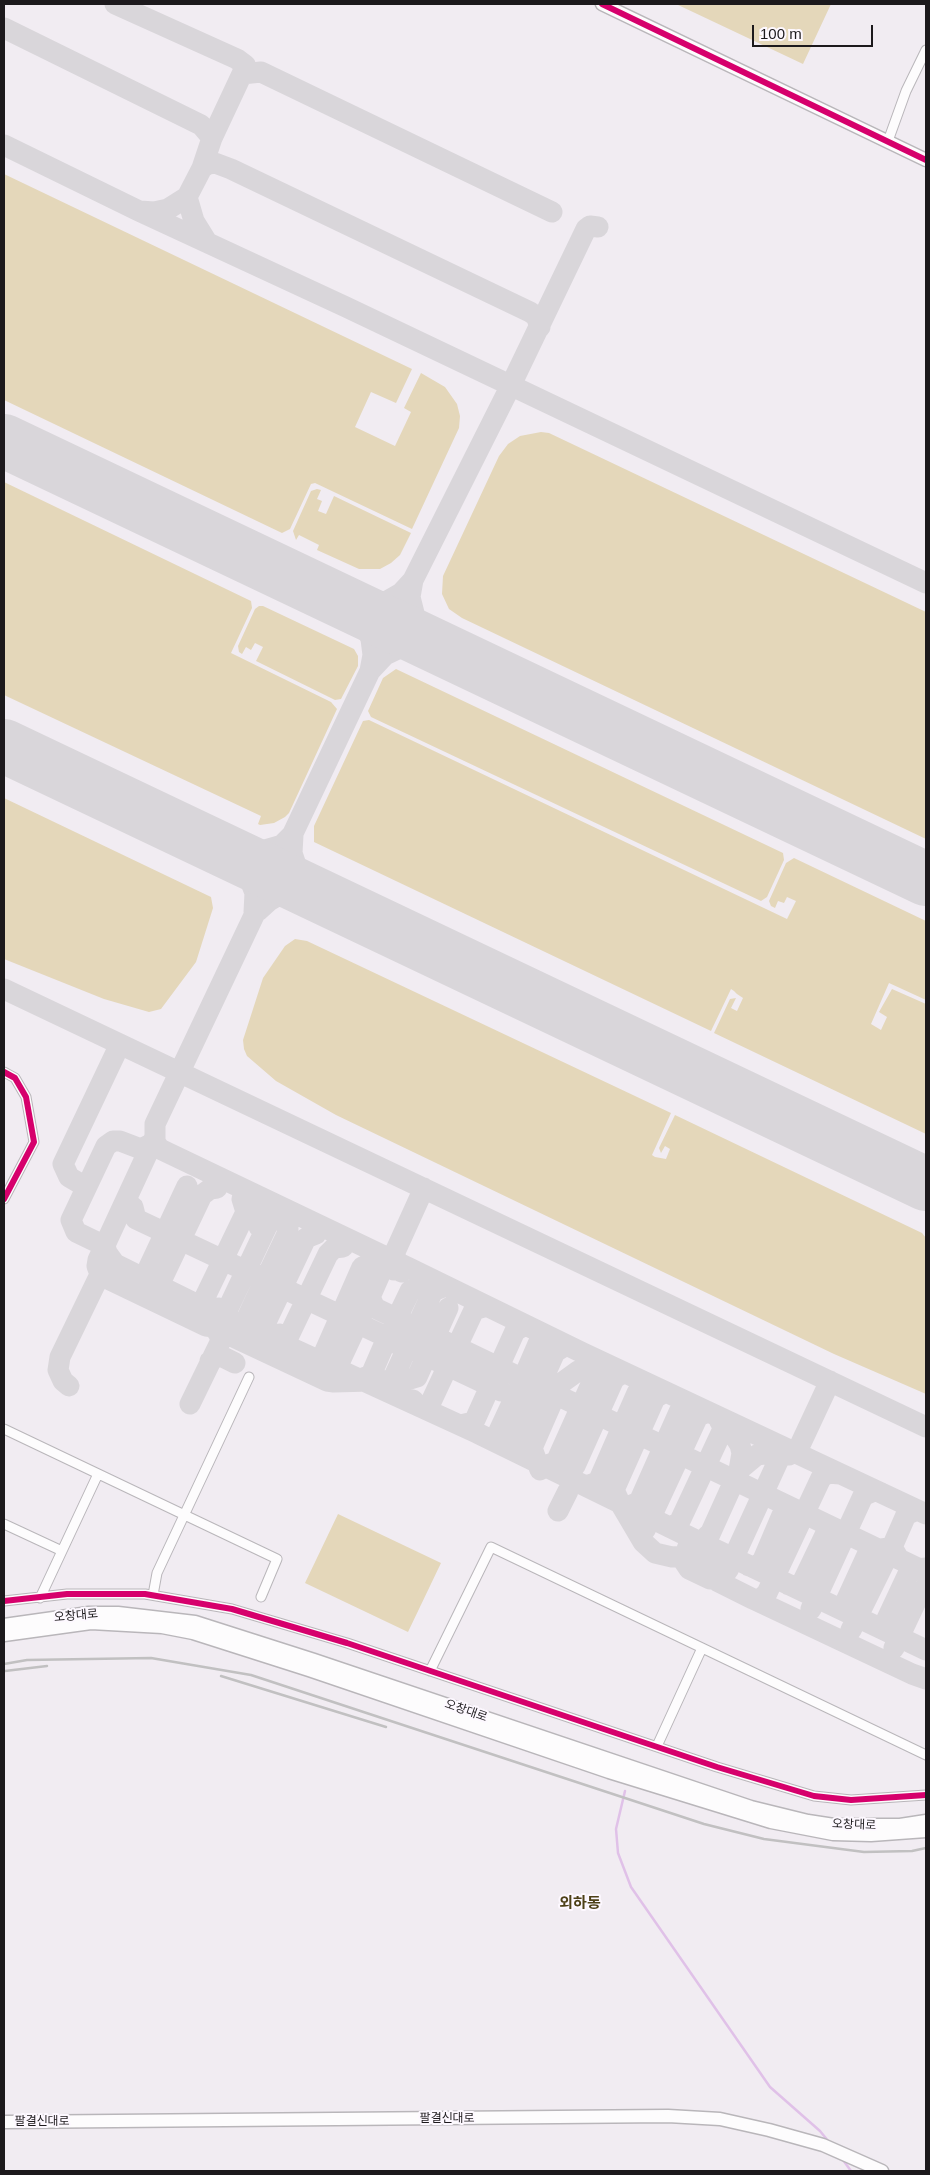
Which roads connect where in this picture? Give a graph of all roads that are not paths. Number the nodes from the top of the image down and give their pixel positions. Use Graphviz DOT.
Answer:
graph roads {
  1 [pos="602,4"];
  2 [pos="926,50"];
  3 [pos="888,140"];
  4 [pos="926,160"];
  5 [pos="4,1072"];
  6 [pos="4,1199"];
  7 [pos="249,1377"];
  8 [pos="4,1428"];
  9 [pos="98,1474"];
  10 [pos="184,1514"];
  11 [pos="4,1524"];
  12 [pos="62,1551"];
  13 [pos="153,1595"];
  14 [pos="261,1597"];
  15 [pos="40,1598"];
  16 [pos="4,1600"];
  17 [pos="4,1625"];
  18 [pos="4,1635"];
  19 [pos="702,1648"];
  20 [pos="430,1671"];
  21 [pos="657,1746"];
  22 [pos="926,1755"];
  23 [pos="611,1767"];
  24 [pos="646,1778"];
  25 [pos="926,1795"];
  26 [pos="926,1821"];
  27 [pos="926,1831"];
  28 [pos="4,2122"];
  29 [pos="880,2170"];
  1 -- 3 [label="main road"];
  2 -- 3 [label="street"];
  3 -- 4 [label="main road"];
  5 -- 6 [label="street"];
  7 -- 10 [label="street"];
  8 -- 9 [label="street"];
  9 -- 10 [label="street"];
  9 -- 12 [label="street"];
  10 -- 13 [label="street"];
  10 -- 14 [label="street"];
  11 -- 12 [label="street"];
  12 -- 15 [label="street"];
  13 -- 15 [label="street"];
  13 -- 20 [label="street"];
  15 -- 16 [label="street"];
  17 -- 23 [label="main road, 오창대로"];
  18 -- 23 [label="main road, 오창대로"];
  19 -- 20 [label="street"];
  19 -- 21 [label="street"];
  19 -- 22 [label="street"];
  20 -- 21 [label="street"];
  21 -- 25 [label="street"];
  23 -- 24 [label="main road, 오창대로"];
  24 -- 26 [label="main road, 오창대로"];
  24 -- 27 [label="main road, 오창대로"];
  28 -- 29 [label="main road, 팔결신대로"];
}
